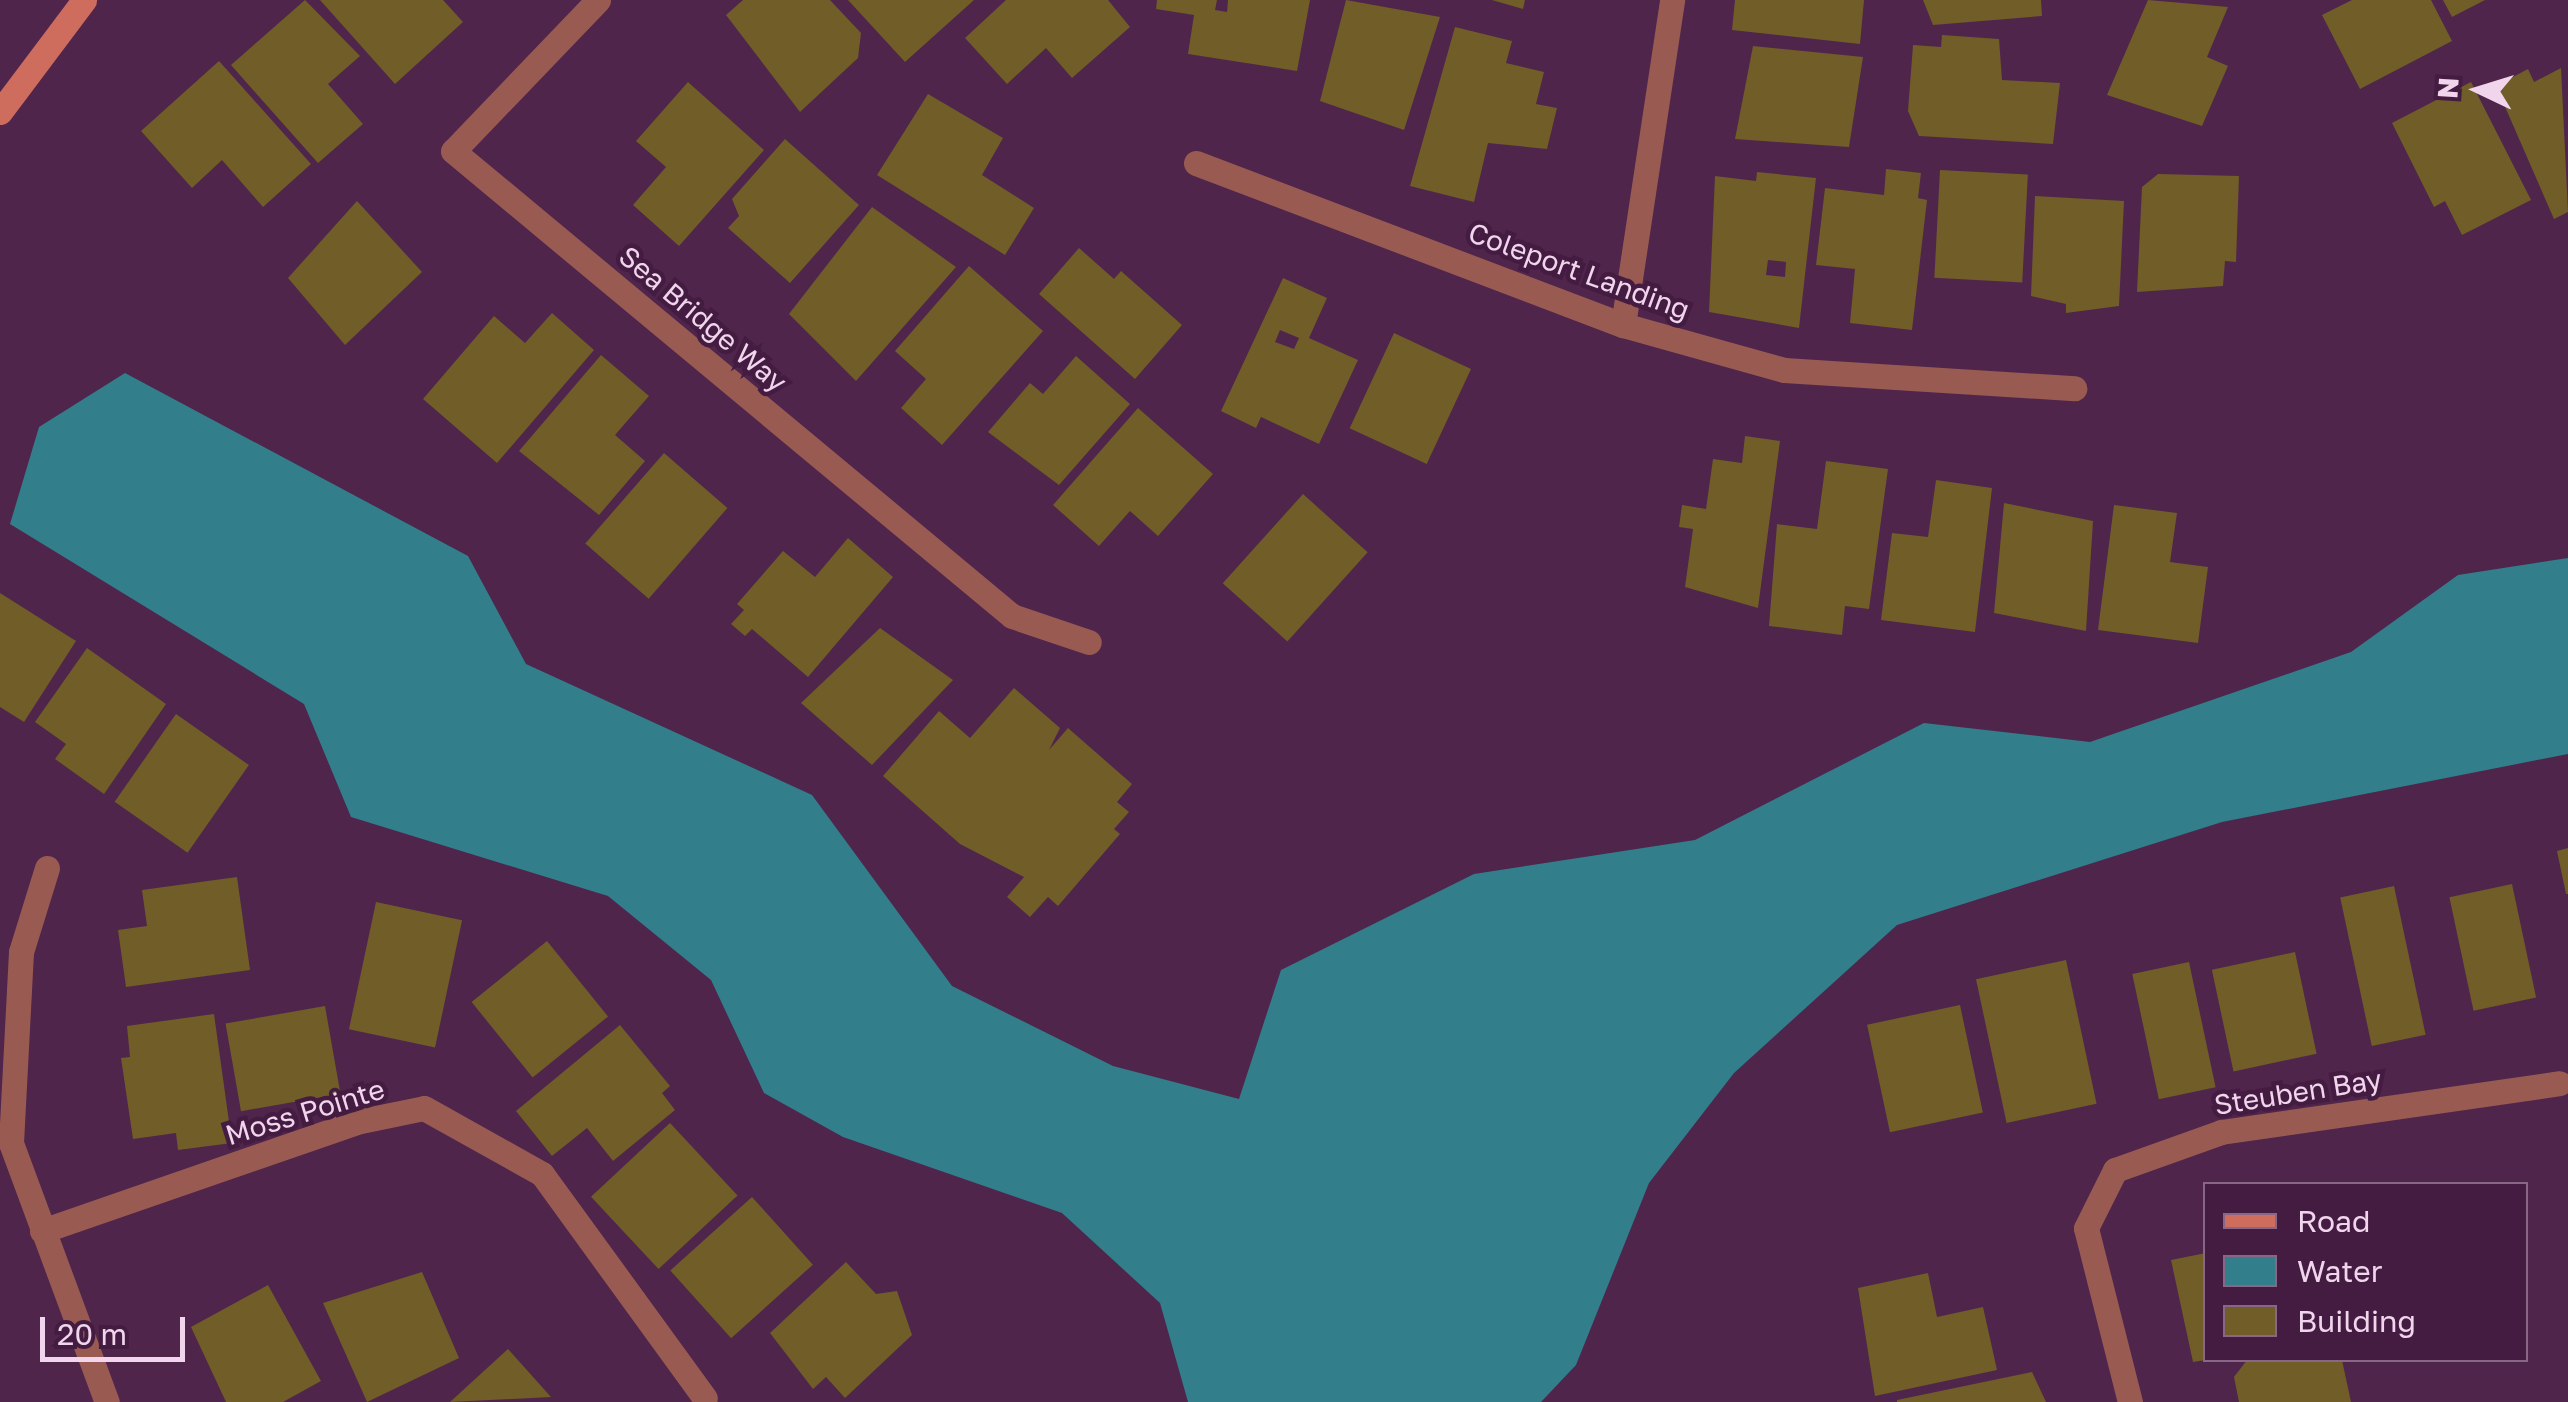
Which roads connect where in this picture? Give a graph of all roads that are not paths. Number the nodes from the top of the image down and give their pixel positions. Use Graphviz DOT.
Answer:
graph roads {
  1 [pos="84,0"];
  2 [pos="598,0"];
  3 [pos="1672,0"];
  4 [pos="0,112"];
  5 [pos="1196,163"];
  6 [pos="1623,325"];
  7 [pos="2074,388"];
  8 [pos="1089,642"];
  9 [pos="47,868"];
  10 [pos="2559,1082"];
  11 [pos="42,1231"];
  12 [pos="705,1398"];
  13 [pos="107,1402"];
  14 [pos="2130,1402"];
  1 -- 4 [label="main road"];
  2 -- 8 [label="street, Sea Bridge Way"];
  3 -- 6 [label="street"];
  5 -- 6 [label="street, Coleport Landing"];
  6 -- 7 [label="street, Coleport Landing"];
  9 -- 11 [label="street"];
  10 -- 14 [label="street, Steuben Bay"];
  11 -- 12 [label="street, Moss Pointe"];
  11 -- 13 [label="street"];
}
